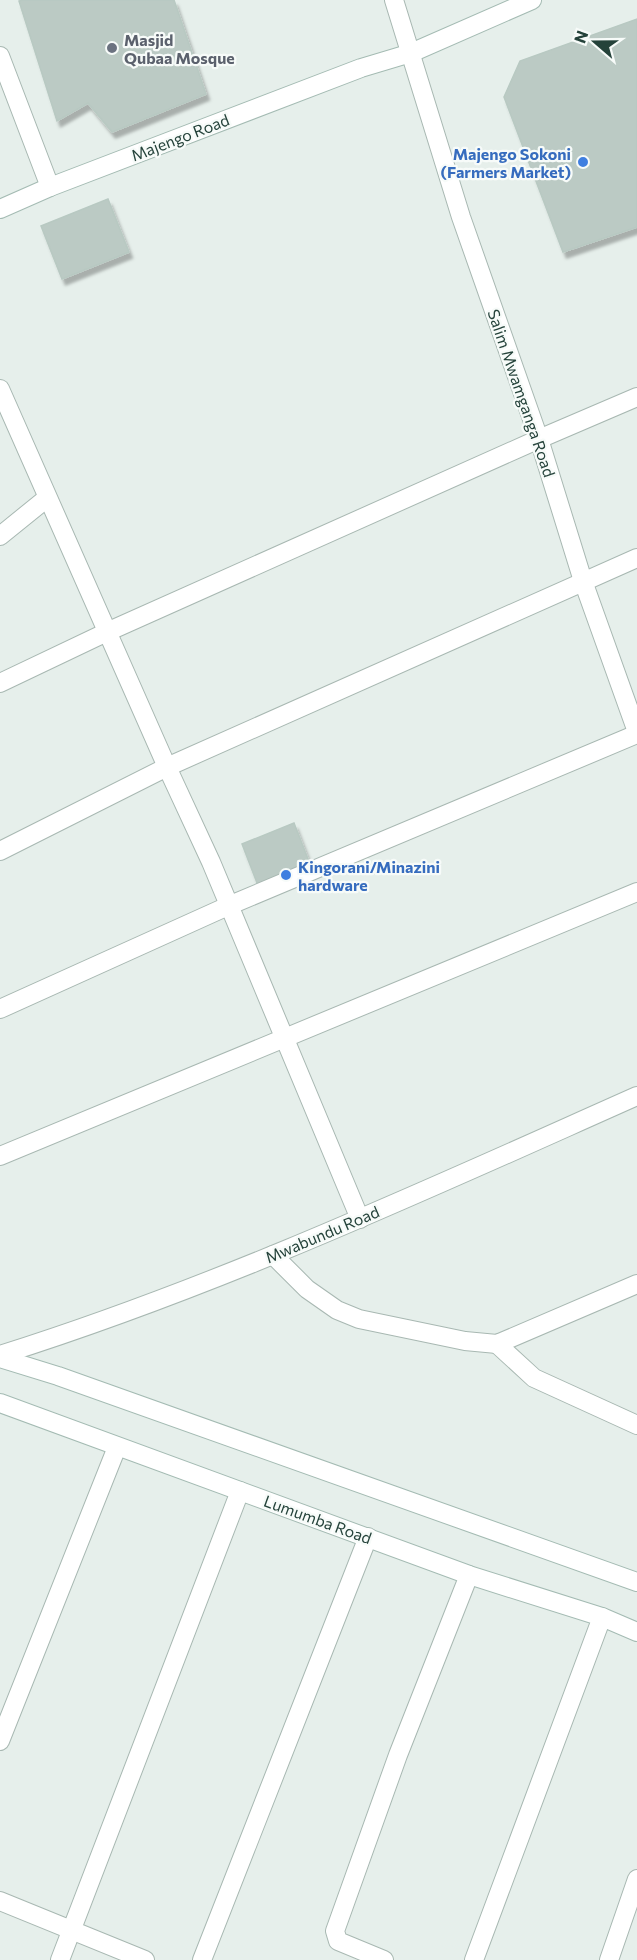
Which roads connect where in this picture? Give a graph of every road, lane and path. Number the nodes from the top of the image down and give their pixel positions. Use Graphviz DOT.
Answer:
graph roads {
  1 [pos="394,0"];
  2 [pos="532,0"];
  3 [pos="411,53"];
  4 [pos="0,56"];
  5 [pos="50,187"];
  6 [pos="0,209"];
  7 [pos="0,389"];
  8 [pos="637,397"];
  9 [pos="539,439"];
  10 [pos="47,498"];
  11 [pos="0,536"];
  12 [pos="637,558"];
  13 [pos="583,581"];
  14 [pos="107,632"];
  15 [pos="0,683"];
  16 [pos="637,733"];
  17 [pos="167,767"];
  18 [pos="0,851"];
  19 [pos="637,892"];
  20 [pos="228,906"];
  21 [pos="0,1009"];
  22 [pos="284,1039"];
  23 [pos="637,1096"];
  24 [pos="0,1156"];
  25 [pos="360,1219"];
  26 [pos="273,1255"];
  27 [pos="637,1284"];
  28 [pos="497,1344"];
  29 [pos="0,1356"];
  30 [pos="0,1403"];
  31 [pos="637,1425"];
  32 [pos="117,1447"];
  33 [pos="240,1491"];
  34 [pos="368,1537"];
  35 [pos="469,1575"];
  36 [pos="637,1582"];
  37 [pos="602,1617"];
  38 [pos="637,1632"];
  39 [pos="0,1741"];
  40 [pos="637,1880"];
  41 [pos="0,1901"];
  42 [pos="72,1930"];
  43 [pos="60,1960"];
  44 [pos="145,1960"];
  45 [pos="202,1960"];
  46 [pos="384,1960"];
  47 [pos="474,1960"];
  48 [pos="609,1960"];
  1 -- 3 [label="street, Salim Mwamganga Road"];
  2 -- 3 [label="street"];
  3 -- 5 [label="street, Majengo Road"];
  3 -- 9 [label="street, Salim Mwamganga Road"];
  4 -- 5 [label="street"];
  5 -- 6 [label="street, Majengo Road"];
  7 -- 10 [label="street"];
  8 -- 9 [label="street"];
  9 -- 13 [label="street, Salim Mwamganga Road"];
  9 -- 14 [label="street"];
  10 -- 11 [label="street"];
  10 -- 14 [label="street"];
  12 -- 13 [label="street"];
  13 -- 16 [label="street, Salim Mwamganga Road"];
  13 -- 17 [label="street"];
  14 -- 15 [label="street"];
  14 -- 17 [label="street"];
  16 -- 20 [label="street"];
  17 -- 18 [label="street"];
  17 -- 20 [label="street"];
  19 -- 22 [label="street"];
  20 -- 21 [label="street"];
  20 -- 22 [label="street"];
  22 -- 24 [label="street"];
  22 -- 25 [label="street"];
  23 -- 25 [label="street, Mwabundu Road"];
  25 -- 26 [label="street, Mwabundu Road"];
  26 -- 28 [label="street"];
  26 -- 29 [label="street, Mwabundu Road"];
  27 -- 28 [label="street"];
  28 -- 31 [label="street"];
  29 -- 36 [label="street"];
  30 -- 32 [label="street, Lumumba Road"];
  32 -- 33 [label="street, Lumumba Road"];
  32 -- 39 [label="street"];
  33 -- 34 [label="street, Lumumba Road"];
  33 -- 42 [label="street"];
  34 -- 35 [label="street, Lumumba Road"];
  34 -- 45 [label="street"];
  35 -- 37 [label="street, Lumumba Road"];
  35 -- 46 [label="street"];
  37 -- 38 [label="street, Lumumba Road"];
  37 -- 47 [label="street"];
  40 -- 48 [label="street"];
  41 -- 42 [label="street"];
  42 -- 43 [label="street"];
  42 -- 44 [label="street"];
}
